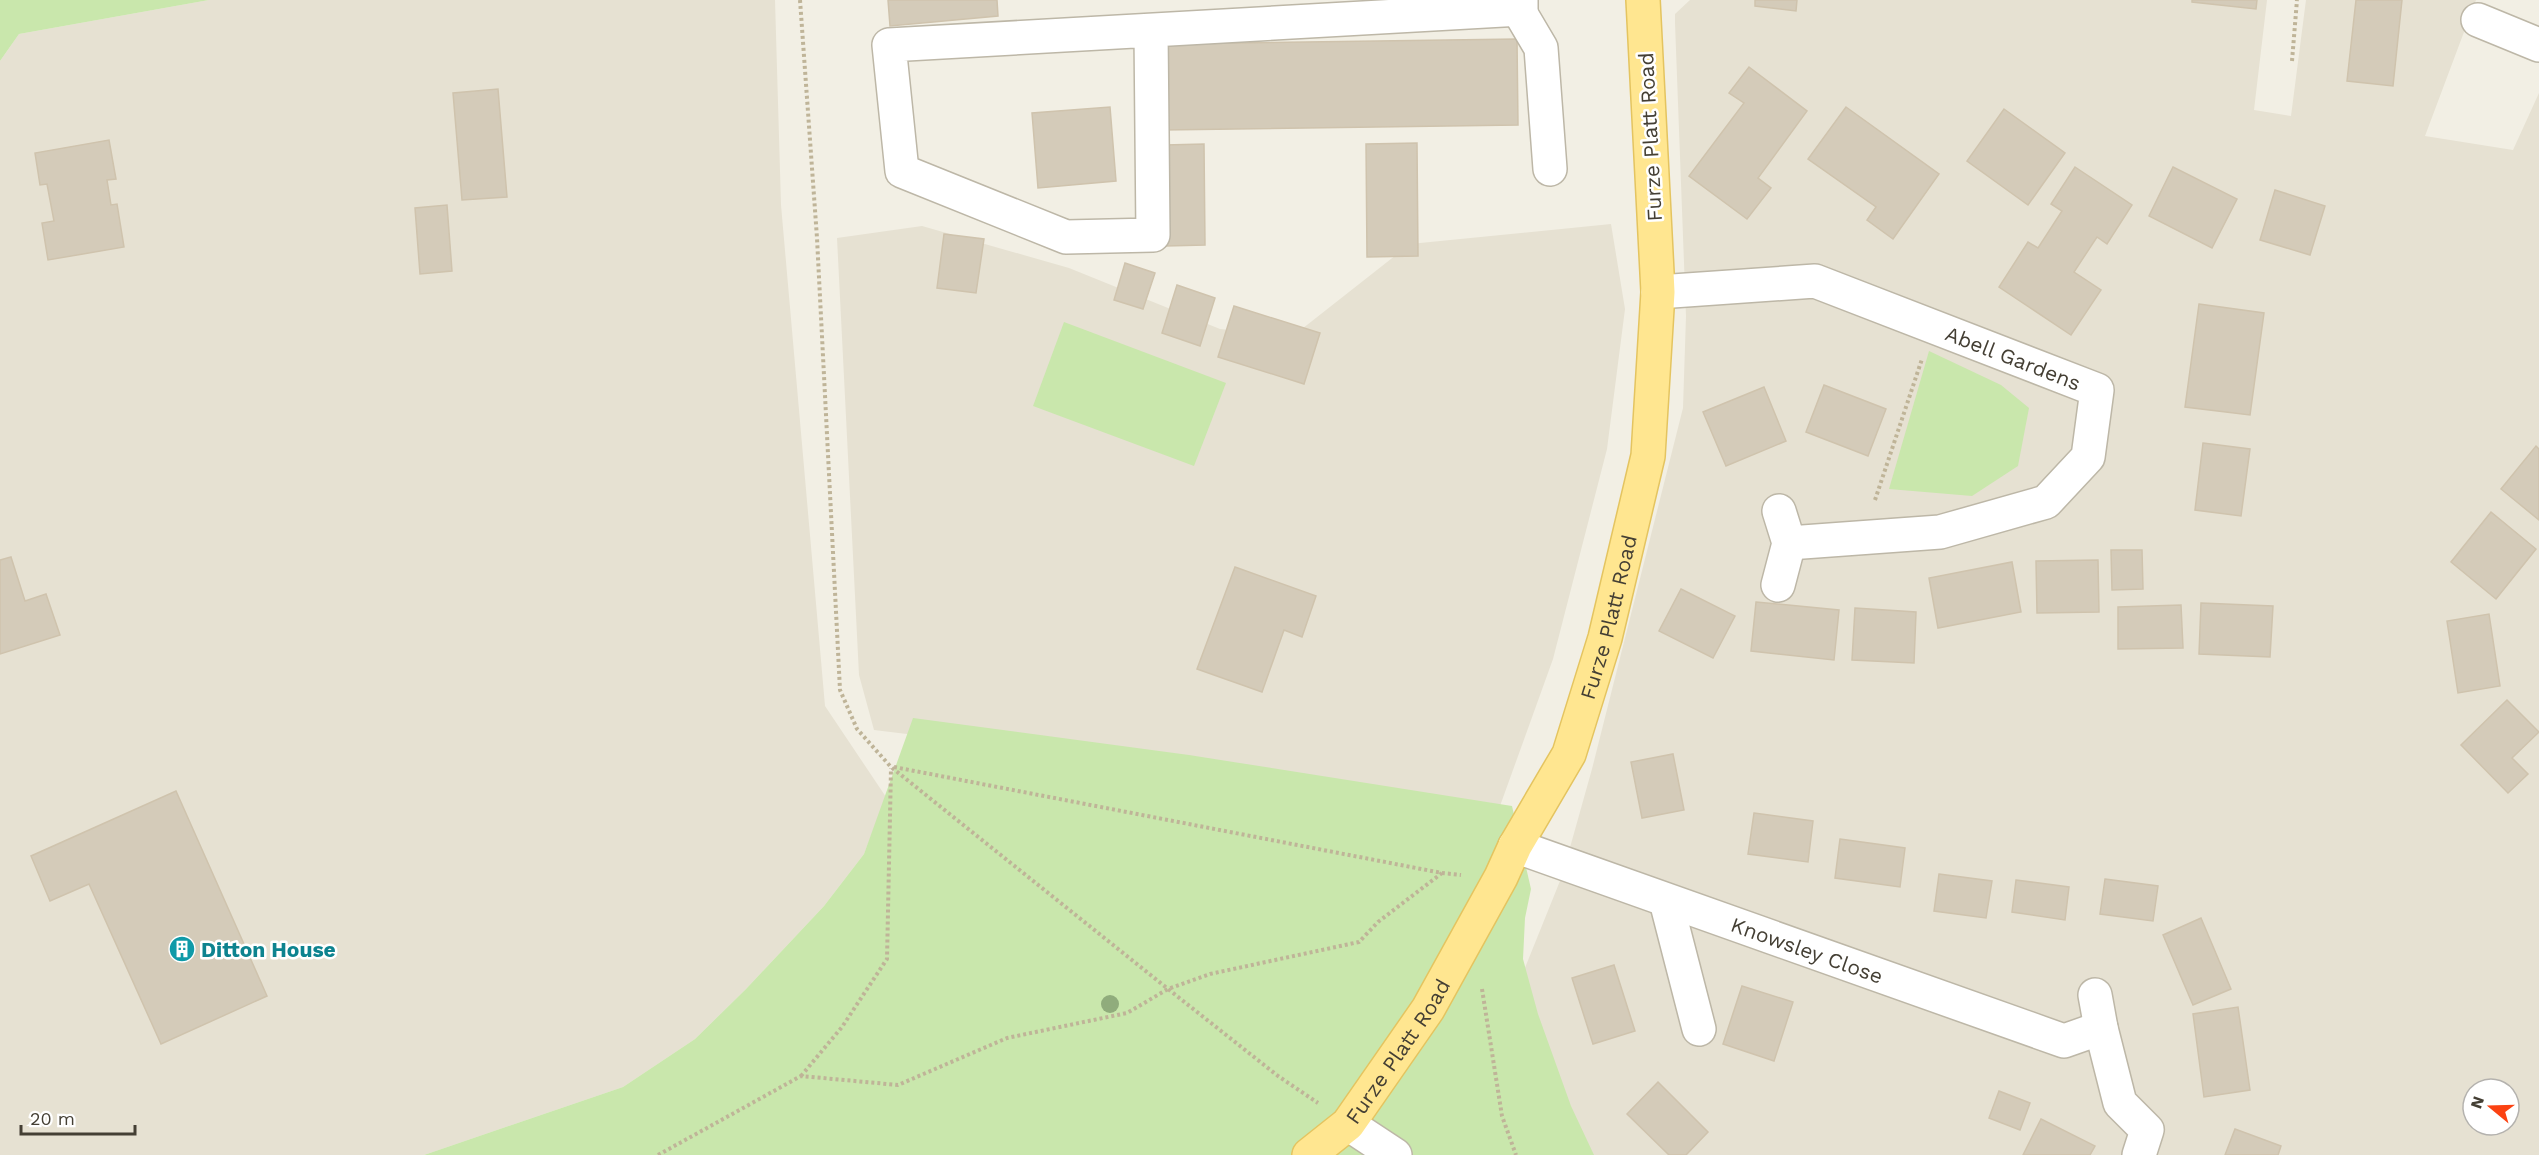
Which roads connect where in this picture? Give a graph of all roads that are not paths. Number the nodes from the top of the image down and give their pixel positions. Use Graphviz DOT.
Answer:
graph roads {
  1 [pos="1643,0"];
  2 [pos="1520,4"];
  3 [pos="2478,20"];
  4 [pos="1150,31"];
  5 [pos="2539,45"];
  6 [pos="1550,169"];
  7 [pos="1658,292"];
  8 [pos="1779,511"];
  9 [pos="1789,543"];
  10 [pos="1778,585"];
  11 [pos="1515,846"];
  12 [pos="1666,901"];
  13 [pos="2095,995"];
  14 [pos="2101,1028"];
  15 [pos="1699,1029"];
  16 [pos="1348,1124"];
  17 [pos="1310,1155"];
  18 [pos="1395,1155"];
  19 [pos="2139,1155"];
  1 -- 7 [label="main road, Furze Platt Road"];
  2 -- 4 [label="street"];
  2 -- 6 [label="street"];
  3 -- 5 [label="street"];
  4 -- 4 [label="street"];
  7 -- 9 [label="street, Abell Gardens"];
  7 -- 11 [label="main road, Furze Platt Road"];
  8 -- 9 [label="street"];
  9 -- 10 [label="street"];
  11 -- 12 [label="street, Knowsley Close"];
  11 -- 16 [label="main road, Furze Platt Road"];
  12 -- 14 [label="street, Knowsley Close"];
  12 -- 15 [label="street"];
  13 -- 14 [label="street"];
  14 -- 19 [label="street"];
  16 -- 17 [label="main road, Furze Platt Road"];
  16 -- 18 [label="street"];
}
